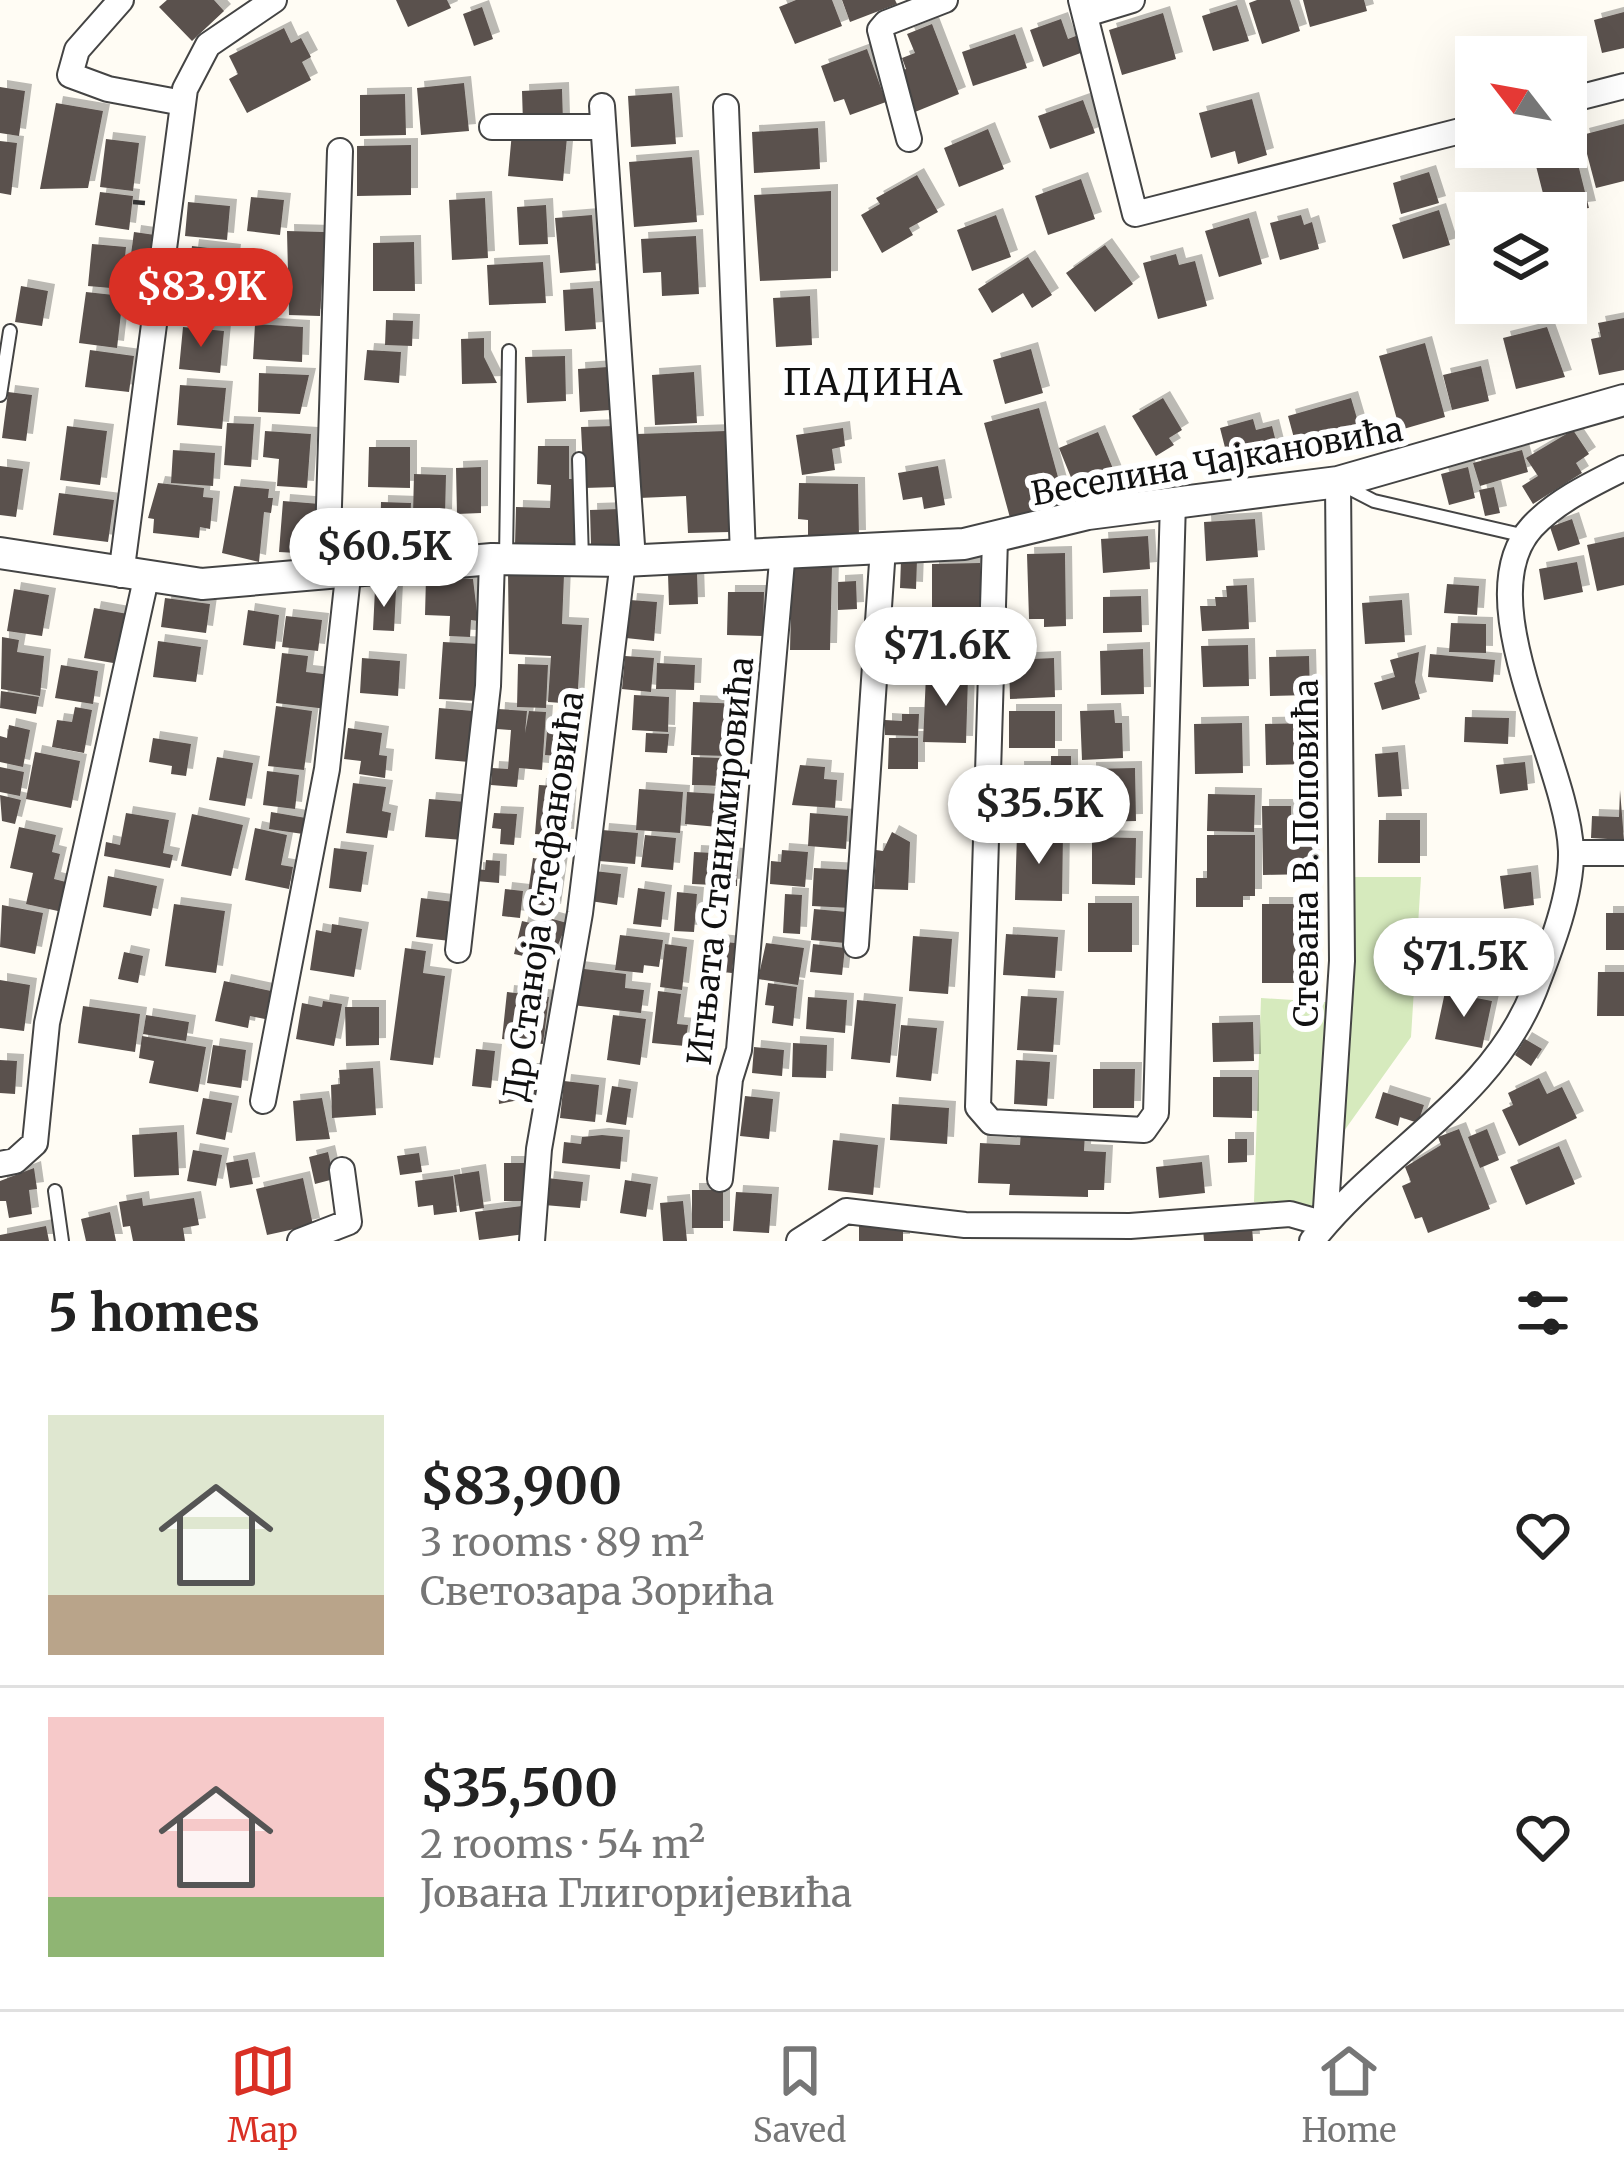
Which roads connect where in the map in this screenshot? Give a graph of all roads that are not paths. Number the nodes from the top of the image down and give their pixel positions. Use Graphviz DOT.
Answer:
graph roads {
  1 [pos="121,0"];
  2 [pos="274,0"];
  3 [pos="945,0"];
  4 [pos="1132,0"];
  5 [pos="1084,7"];
  6 [pos="1624,86"];
  7 [pos="1587,96"];
  8 [pos="183,103"];
  9 [pos="726,107"];
  10 [pos="492,127"];
  11 [pos="1455,132"];
  12 [pos="909,140"];
  13 [pos="340,151"];
  14 [pos="10,331"];
  15 [pos="509,351"];
  16 [pos="0,394"];
  17 [pos="1624,400"];
  18 [pos="579,459"];
  19 [pos="1624,468"];
  20 [pos="1338,482"];
  21 [pos="1173,501"];
  22 [pos="1525,536"];
  23 [pos="995,539"];
  24 [pos="883,548"];
  25 [pos="783,550"];
  26 [pos="742,555"];
  27 [pos="1,558"];
  28 [pos="499,559"];
  29 [pos="582,560"];
  30 [pos="628,560"];
  31 [pos="338,569"];
  32 [pos="134,577"];
  33 [pos="1571,853"];
  34 [pos="1624,854"];
  35 [pos="856,945"];
  36 [pos="458,950"];
  37 [pos="263,1101"];
  38 [pos="0,1164"];
  39 [pos="341,1170"];
  40 [pos="720,1179"];
  41 [pos="55,1192"];
  42 [pos="1318,1233"];
  43 [pos="62,1241"];
  44 [pos="299,1241"];
  45 [pos="532,1241"];
  46 [pos="799,1241"];
  1 -- 8 [label="street"];
  2 -- 8 [label="street"];
  3 -- 12 [label="street"];
  4 -- 5 [label="street"];
  5 -- 11 [label="street"];
  6 -- 7 [label="street"];
  8 -- 32 [label="street"];
  9 -- 26 [label="street"];
  10 -- 30 [label="street, Др Станоја Стефановића"];
  13 -- 31 [label="street"];
  14 -- 16 [label="lane"];
  15 -- 28 [label="lane"];
  17 -- 20 [label="street, Веселина Чајкановића"];
  18 -- 29 [label="lane"];
  19 -- 22 [label="street"];
  20 -- 21 [label="street, Веселина Чајкановића"];
  20 -- 22 [label="lane"];
  20 -- 42 [label="street, Стевана В. Поповића"];
  21 -- 23 [label="street, Веселина Чајкановића"];
  21 -- 23 [label="street"];
  22 -- 33 [label="street"];
  23 -- 24 [label="street, Веселина Чајкановића"];
  24 -- 25 [label="street, Веселина Чајкановића"];
  24 -- 35 [label="street"];
  25 -- 26 [label="street, Веселина Чајкановића"];
  25 -- 40 [label="street, Игњата Станимировића"];
  26 -- 30 [label="street, Веселина Чајкановића"];
  27 -- 32 [label="street, Веселина Чајкановића"];
  28 -- 29 [label="street, Веселина Чајкановића"];
  28 -- 31 [label="street, Веселина Чајкановића"];
  28 -- 36 [label="street"];
  29 -- 30 [label="street, Веселина Чајкановића"];
  30 -- 45 [label="street, Др Станоја Стефановића"];
  31 -- 32 [label="street, Веселина Чајкановића"];
  31 -- 37 [label="street"];
  32 -- 38 [label="street"];
  33 -- 34 [label="street"];
  33 -- 42 [label="street"];
  39 -- 44 [label="street"];
  41 -- 43 [label="lane"];
  42 -- 46 [label="street"];
}
